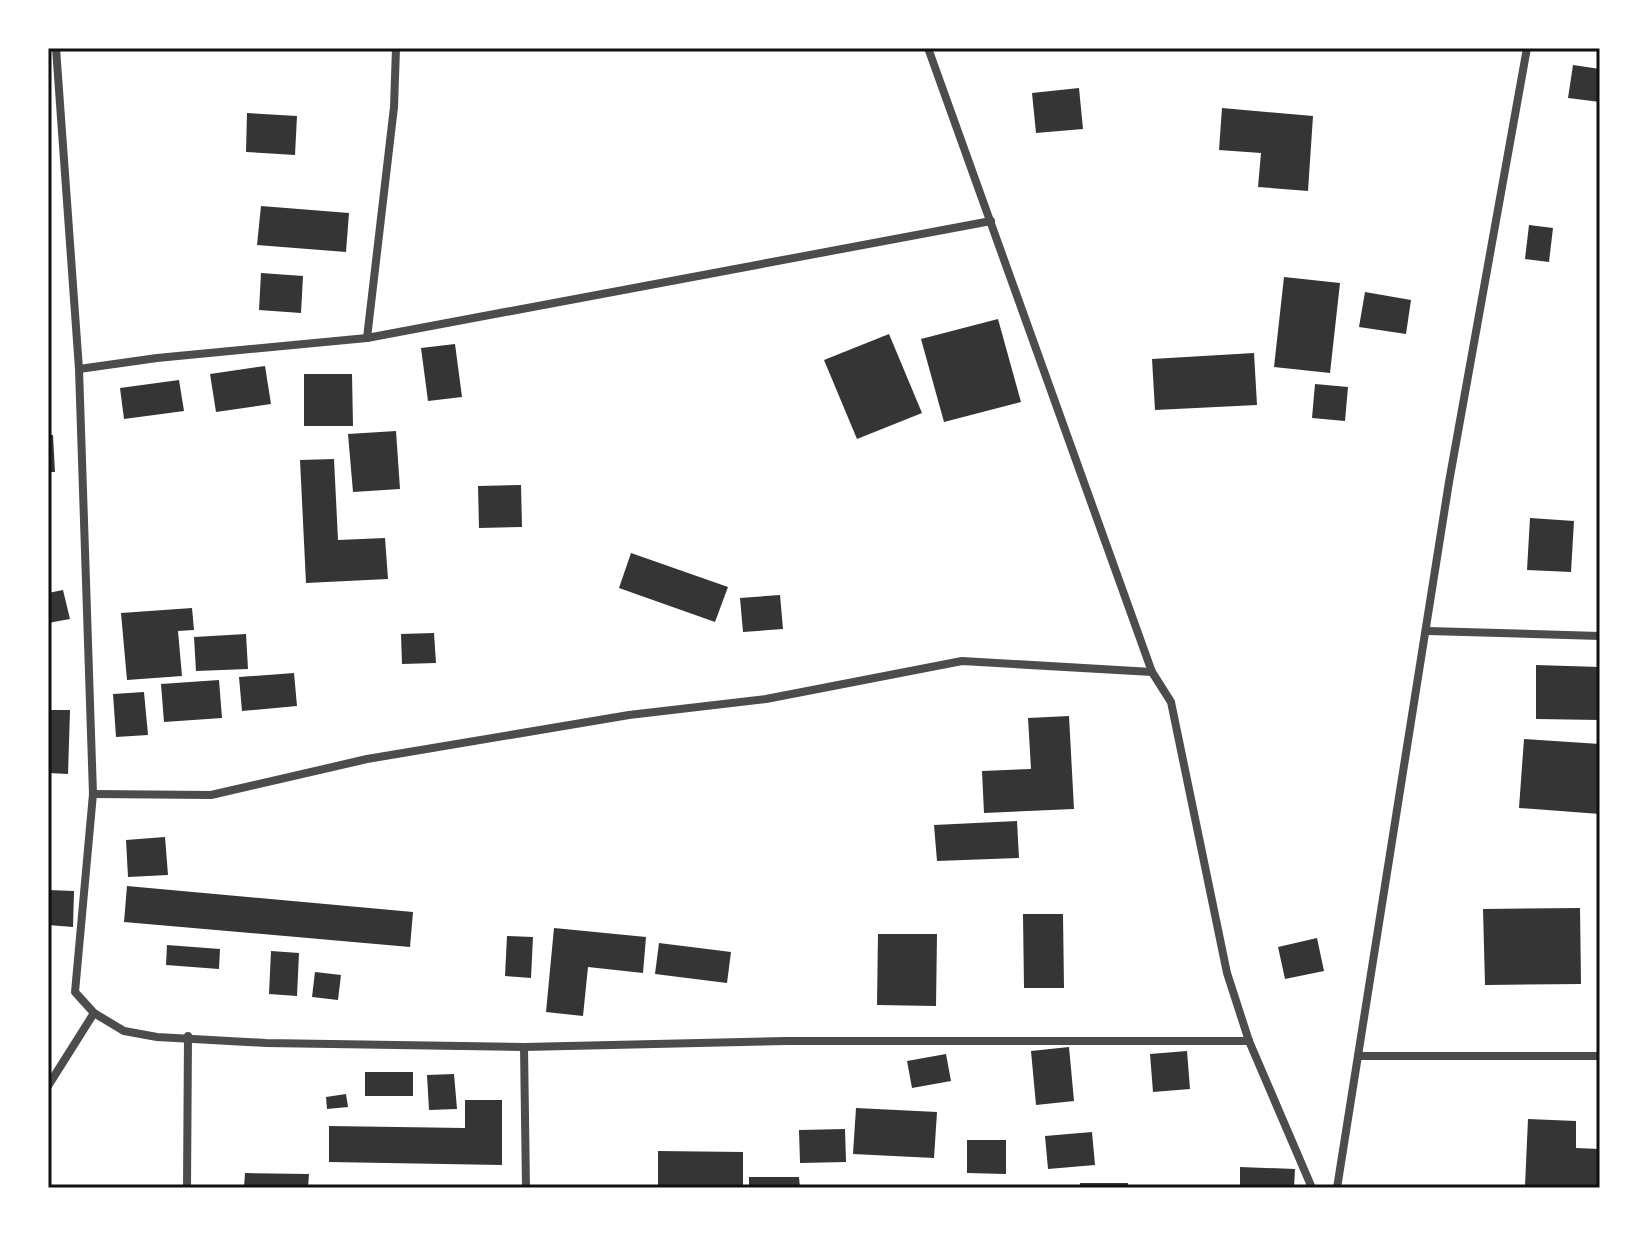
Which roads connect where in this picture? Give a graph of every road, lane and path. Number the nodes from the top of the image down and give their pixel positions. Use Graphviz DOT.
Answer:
graph roads {
  1 [pos="56,48"];
  2 [pos="396,48"];
  3 [pos="928,48"];
  4 [pos="1527,48"];
  5 [pos="991,221"];
  6 [pos="367,338"];
  7 [pos="79,369"];
  8 [pos="1428,631"];
  9 [pos="1600,636"];
  10 [pos="1152,672"];
  11 [pos="93,794"];
  12 [pos="94,1013"];
  13 [pos="188,1036"];
  14 [pos="1249,1041"];
  15 [pos="524,1047"];
  16 [pos="1358,1056"];
  17 [pos="1600,1056"];
  18 [pos="48,1086"];
  19 [pos="187,1188"];
  20 [pos="526,1188"];
  21 [pos="1312,1188"];
  22 [pos="1337,1188"];
  1 -- 7 [label="street"];
  2 -- 6 [label="street"];
  3 -- 5 [label="street"];
  4 -- 8 [label="street"];
  5 -- 6 [label="street"];
  5 -- 10 [label="street"];
  6 -- 7 [label="street"];
  7 -- 11 [label="street"];
  8 -- 9 [label="street"];
  8 -- 16 [label="street"];
  10 -- 11 [label="street"];
  10 -- 14 [label="street"];
  11 -- 12 [label="street"];
  12 -- 13 [label="street"];
  12 -- 18 [label="street"];
  13 -- 15 [label="street"];
  13 -- 19 [label="street"];
  14 -- 15 [label="street"];
  14 -- 21 [label="street"];
  15 -- 20 [label="street"];
  16 -- 17 [label="street"];
  16 -- 22 [label="street"];
}
